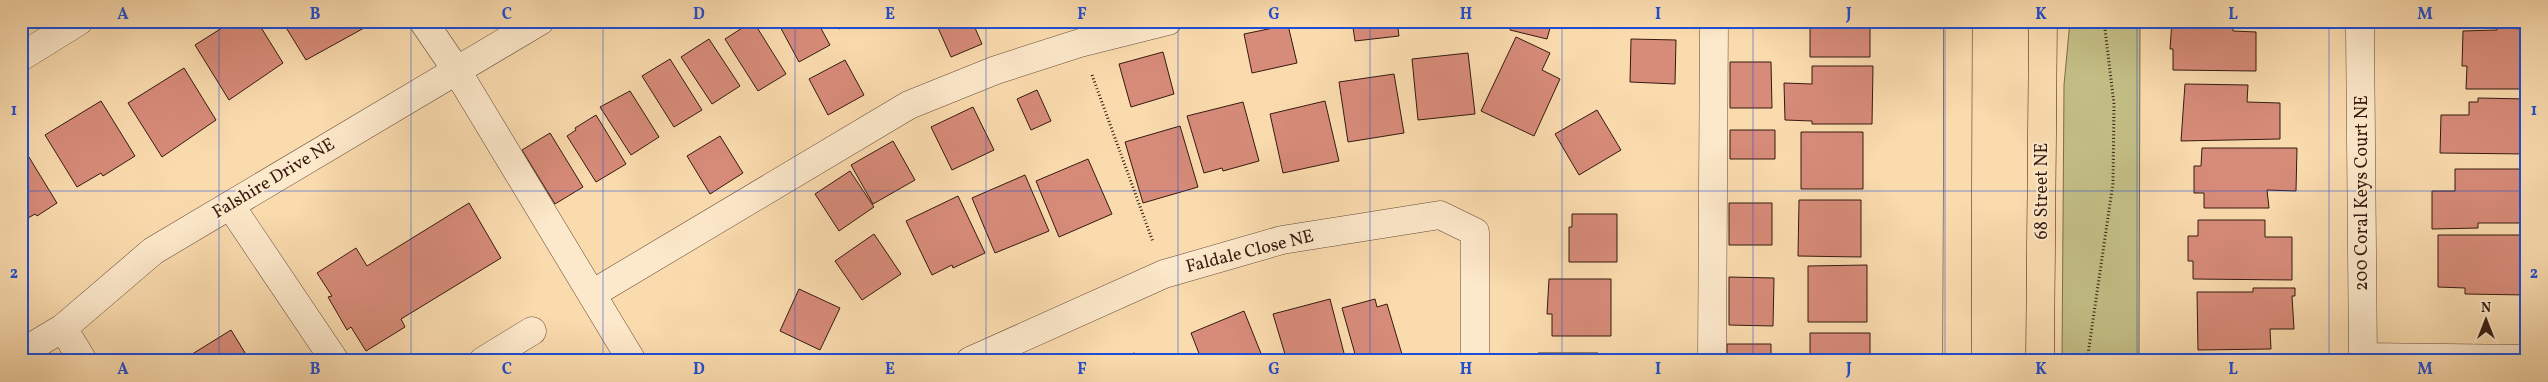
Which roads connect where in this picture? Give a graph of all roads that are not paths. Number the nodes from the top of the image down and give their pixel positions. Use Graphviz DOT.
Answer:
graph roads {
  1 [pos="79,21"];
  2 [pos="423,21"];
  3 [pos="540,21"];
  4 [pos="1168,21"];
  5 [pos="1714,21"];
  6 [pos="1958,21"];
  7 [pos="2043,21"];
  8 [pos="2360,29"];
  9 [pos="21,57"];
  10 [pos="457,71"];
  11 [pos="230,205"];
  12 [pos="592,294"];
  13 [pos="63,328"];
  14 [pos="532,331"];
  15 [pos="21,354"];
  16 [pos="2363,359"];
  17 [pos="2527,359"];
  18 [pos="83,361"];
  19 [pos="335,361"];
  20 [pos="483,361"];
  21 [pos="632,361"];
  22 [pos="970,361"];
  23 [pos="1474,361"];
  24 [pos="1712,361"];
  25 [pos="1957,361"];
  26 [pos="2040,361"];
  1 -- 9 [label="street"];
  2 -- 10 [label="street"];
  3 -- 10 [label="street, Falshire Drive NE"];
  4 -- 12 [label="street"];
  5 -- 24 [label="street"];
  6 -- 25 [label="main road"];
  7 -- 26 [label="main road, 68 Street NE"];
  8 -- 16 [label="street, 200 Coral Keys Court NE"];
  10 -- 11 [label="street, Falshire Drive NE"];
  10 -- 12 [label="street"];
  11 -- 13 [label="street, Falshire Drive NE"];
  11 -- 19 [label="street"];
  12 -- 21 [label="street"];
  13 -- 15 [label="street, Falshire Drive NE"];
  13 -- 18 [label="street"];
  14 -- 20 [label="street"];
  16 -- 17 [label="street"];
  22 -- 23 [label="street, Faldale Close NE"];
}
